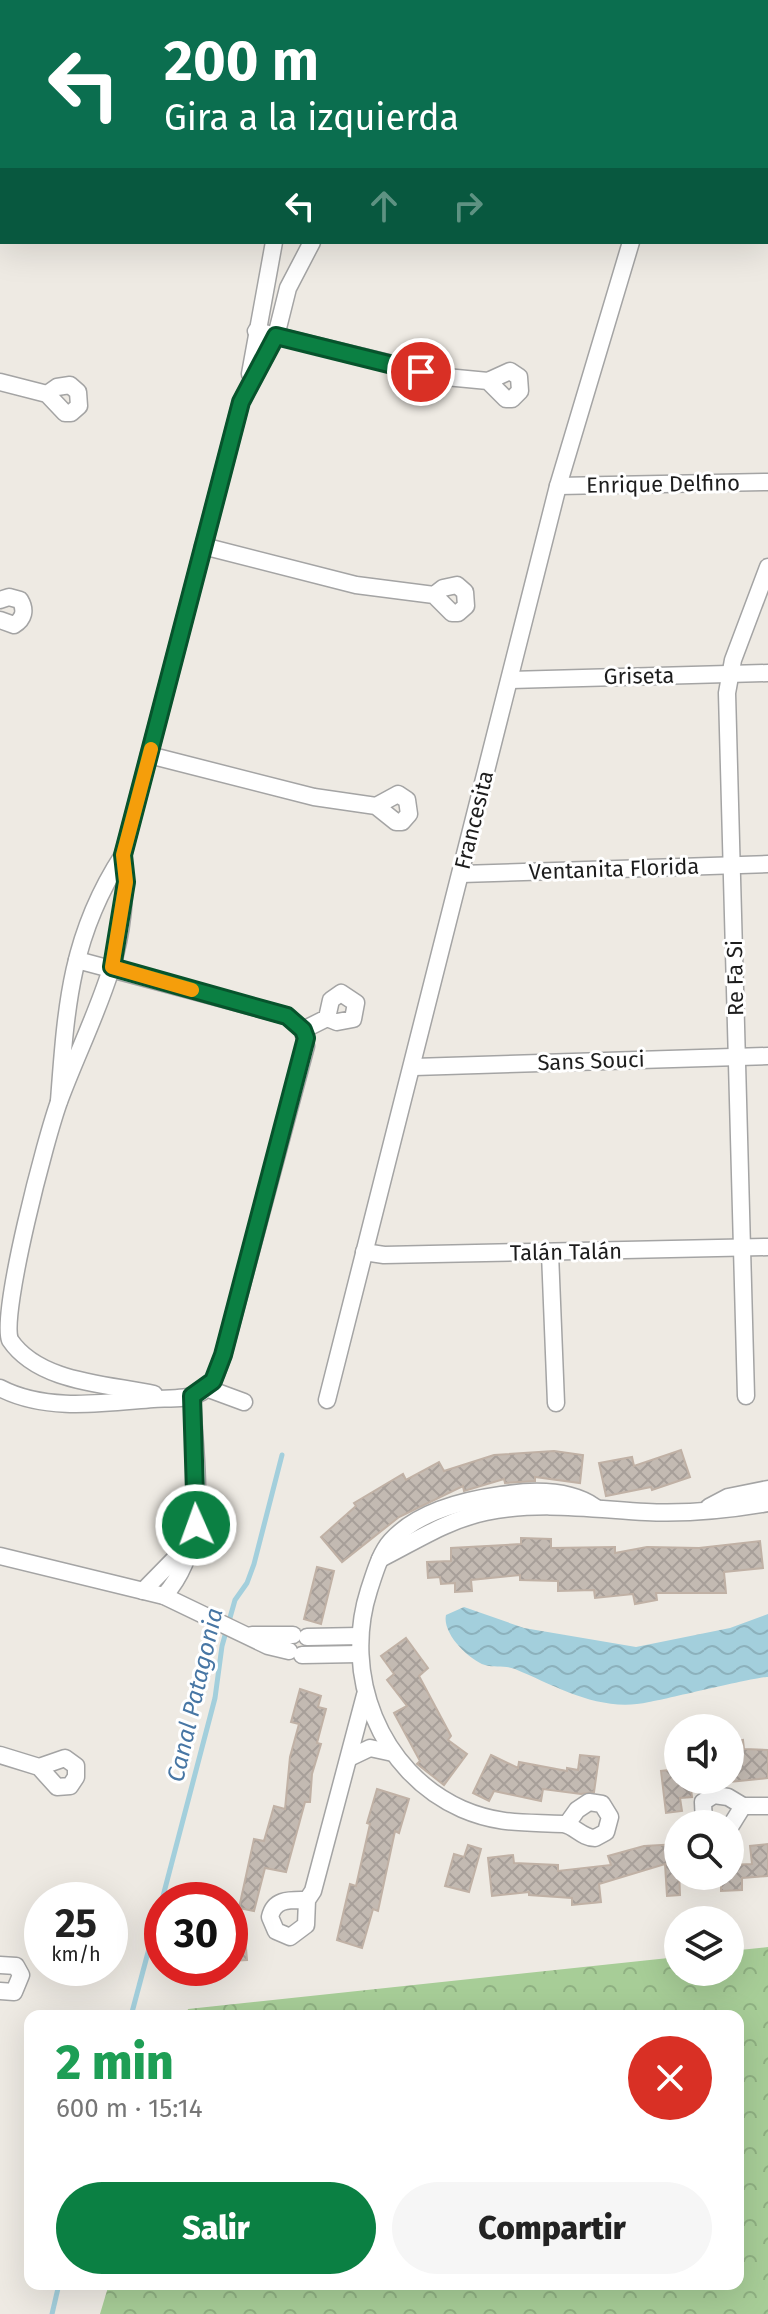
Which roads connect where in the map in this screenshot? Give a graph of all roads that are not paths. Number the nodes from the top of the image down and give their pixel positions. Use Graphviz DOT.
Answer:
graph roads {
  1 [pos="274,244"];
  2 [pos="311,244"];
  3 [pos="630,244"];
  4 [pos="256,331"];
  5 [pos="276,336"];
  6 [pos="488,381"];
  7 [pos="0,382"];
  8 [pos="249,383"];
  9 [pos="47,394"];
  10 [pos="768,482"];
  11 [pos="558,486"];
  12 [pos="203,546"];
  13 [pos="768,567"];
  14 [pos="434,595"];
  15 [pos="0,600"];
  16 [pos="0,620"];
  17 [pos="768,673"];
  18 [pos="729,674"];
  19 [pos="510,680"];
  20 [pos="149,755"];
  21 [pos="376,806"];
  22 [pos="123,855"];
  23 [pos="768,864"];
  24 [pos="734,865"];
  25 [pos="461,874"];
  26 [pos="77,960"];
  27 [pos="112,967"];
  28 [pos="327,1018"];
  29 [pos="303,1030"];
  30 [pos="768,1056"];
  31 [pos="736,1057"];
  32 [pos="414,1067"];
  33 [pos="59,1101"];
  34 [pos="768,1247"];
  35 [pos="742,1248"];
  36 [pos="364,1252"];
  37 [pos="550,1253"];
  38 [pos="13,1265"];
  39 [pos="0,1288"];
  40 [pos="0,1388"];
  41 [pos="199,1392"];
  42 [pos="746,1396"];
  43 [pos="171,1398"];
  44 [pos="327,1400"];
  45 [pos="244,1402"];
  46 [pos="556,1403"];
  47 [pos="768,1489"];
  48 [pos="768,1503"];
  49 [pos="705,1509"];
  50 [pos="193,1540"];
  51 [pos="0,1556"];
  52 [pos="143,1591"];
  53 [pos="164,1596"];
  54 [pos="359,1636"];
  55 [pos="298,1645"];
  56 [pos="359,1654"];
  57 [pos="365,1695"];
  58 [pos="393,1753"];
  59 [pos="0,1755"];
  60 [pos="349,1758"];
  61 [pos="39,1767"];
  62 [pos="743,1806"];
  63 [pos="768,1806"];
  64 [pos="701,1810"];
  65 [pos="741,1810"];
  66 [pos="567,1824"];
  67 [pos="307,1900"];
  68 [pos="0,1965"];
  69 [pos="0,1991"];
  1 -- 4 [label="street"];
  2 -- 5 [label="street"];
  3 -- 11 [label="street, Francesita"];
  4 -- 5 [label="street"];
  4 -- 8 [label="street"];
  5 -- 6 [label="street"];
  5 -- 8 [label="street"];
  7 -- 9 [label="street"];
  8 -- 12 [label="street"];
  10 -- 11 [label="street, Enrique Delfino"];
  11 -- 19 [label="street, Francesita"];
  12 -- 14 [label="street"];
  12 -- 20 [label="street"];
  13 -- 18 [label="street, Re Fa Si"];
  15 -- 16 [label="street"];
  17 -- 18 [label="street, Griseta"];
  18 -- 19 [label="street, Griseta"];
  18 -- 24 [label="street, Re Fa Si"];
  19 -- 25 [label="street, Francesita"];
  20 -- 21 [label="street"];
  20 -- 22 [label="street"];
  22 -- 26 [label="street"];
  22 -- 27 [label="street"];
  23 -- 24 [label="street, Ventanita Florida"];
  24 -- 25 [label="street, Ventanita Florida"];
  24 -- 31 [label="street, Re Fa Si"];
  25 -- 32 [label="street, Francesita"];
  26 -- 27 [label="street"];
  26 -- 33 [label="street"];
  27 -- 29 [label="street"];
  27 -- 33 [label="street"];
  28 -- 29 [label="street"];
  29 -- 41 [label="street"];
  30 -- 31 [label="street, Sans Souci"];
  31 -- 32 [label="street, Sans Souci"];
  31 -- 35 [label="street, Re Fa Si"];
  32 -- 36 [label="street, Francesita"];
  33 -- 38 [label="street"];
  34 -- 35 [label="street, Talán Talán"];
  35 -- 37 [label="street, Talán Talán"];
  35 -- 42 [label="street, Re Fa Si"];
  36 -- 37 [label="street, Talán Talán"];
  36 -- 44 [label="street, Francesita"];
  37 -- 46 [label="street"];
  38 -- 39 [label="street"];
  38 -- 43 [label="street"];
  40 -- 43 [label="street"];
  41 -- 43 [label="street"];
  41 -- 45 [label="street"];
  41 -- 50 [label="street"];
  47 -- 49 [label="street"];
  48 -- 49 [label="street"];
  49 -- 54 [label="street"];
  50 -- 52 [label="street"];
  50 -- 53 [label="street"];
  51 -- 52 [label="street"];
  52 -- 53 [label="street"];
  53 -- 55 [label="street"];
  54 -- 55 [label="street"];
  54 -- 56 [label="street"];
  55 -- 56 [label="street"];
  56 -- 57 [label="street"];
  57 -- 58 [label="street"];
  57 -- 60 [label="street"];
  58 -- 60 [label="street"];
  58 -- 66 [label="street"];
  59 -- 61 [label="street"];
  60 -- 67 [label="street"];
  62 -- 63 [label="street"];
  62 -- 64 [label="street"];
  62 -- 65 [label="street"];
  68 -- 69 [label="street"];
}
